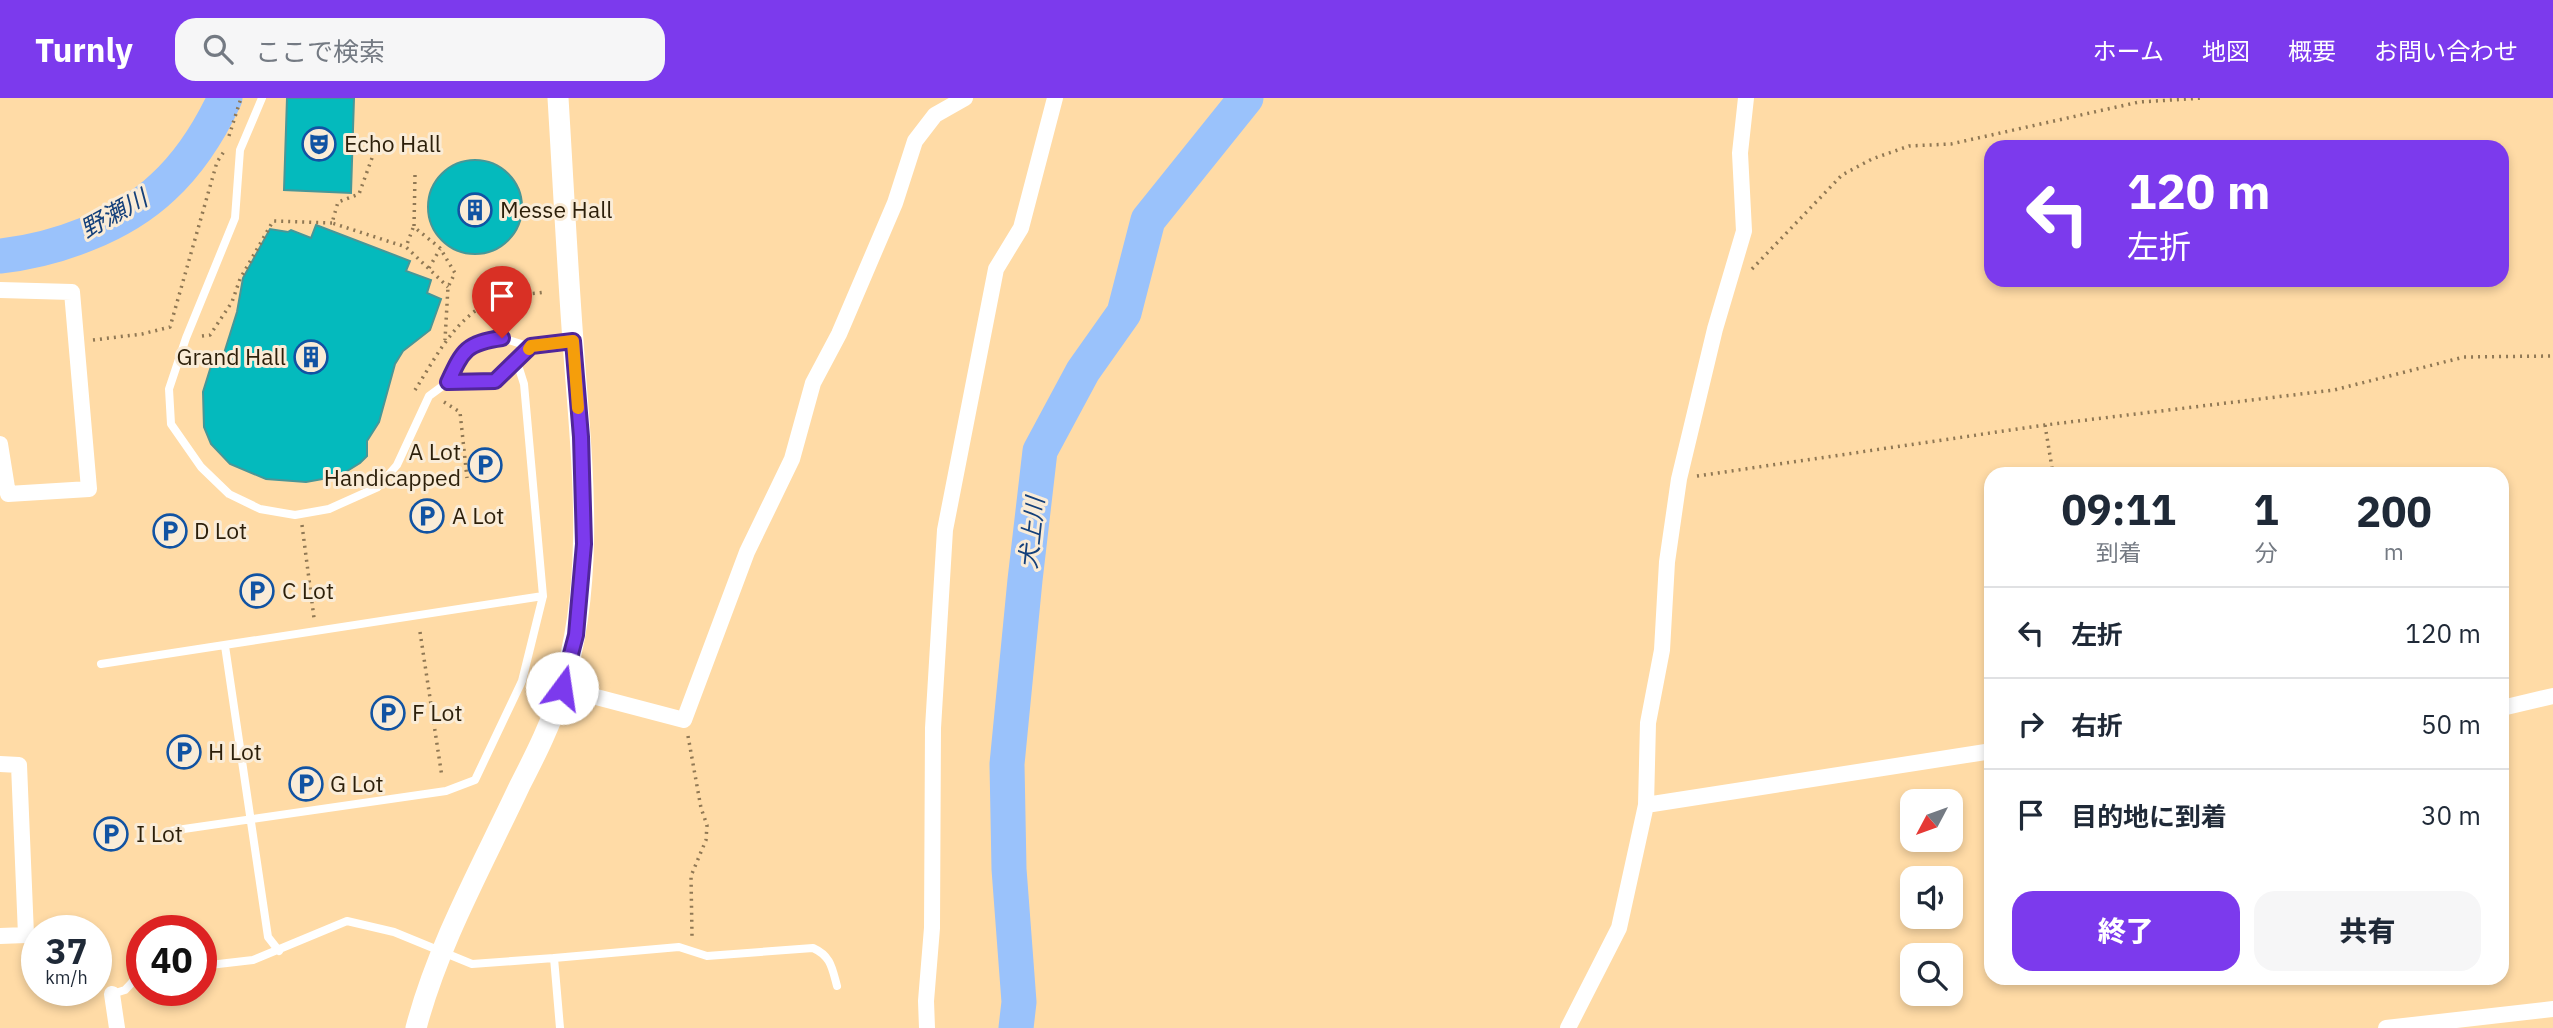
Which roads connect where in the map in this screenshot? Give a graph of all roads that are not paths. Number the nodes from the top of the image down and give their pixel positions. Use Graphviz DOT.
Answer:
graph roads {
  1 [pos="262,98"];
  2 [pos="558,98"];
  3 [pos="965,98"];
  4 [pos="1055,98"];
  5 [pos="1746,98"];
  6 [pos="0,290"];
  7 [pos="573,341"];
  8 [pos="531,346"];
  9 [pos="517,362"];
  10 [pos="448,382"];
  11 [pos="0,444"];
  12 [pos="543,596"];
  13 [pos="225,646"];
  14 [pos="101,664"];
  15 [pos="562,688"];
  16 [pos="2553,696"];
  17 [pos="2509,706"];
  18 [pos="1984,752"];
  19 [pos="0,764"];
  20 [pos="1646,805"];
  21 [pos="250,819"];
  22 [pos="170,831"];
  23 [pos="0,936"];
  24 [pos="279,951"];
  25 [pos="443,951"];
  26 [pos="554,958"];
  27 [pos="217,964"];
  28 [pos="837,986"];
  29 [pos="126,989"];
  30 [pos="112,994"];
  31 [pos="2553,1009"];
  32 [pos="117,1028"];
  33 [pos="416,1028"];
  34 [pos="559,1028"];
  35 [pos="927,1028"];
  36 [pos="1568,1028"];
  37 [pos="2386,1028"];
  1 -- 10 [label="lane"];
  2 -- 7 [label="street"];
  3 -- 15 [label="street"];
  4 -- 35 [label="street"];
  5 -- 20 [label="street"];
  6 -- 11 [label="street"];
  7 -- 8 [label="lane"];
  7 -- 15 [label="street"];
  8 -- 9 [label="lane"];
  8 -- 10 [label="lane"];
  9 -- 10 [label="lane"];
  9 -- 12 [label="lane"];
  12 -- 13 [label="lane"];
  12 -- 21 [label="lane"];
  13 -- 14 [label="lane"];
  13 -- 21 [label="lane"];
  15 -- 25 [label="street"];
  16 -- 17 [label="street"];
  18 -- 20 [label="street"];
  19 -- 23 [label="street"];
  20 -- 36 [label="street"];
  21 -- 22 [label="lane"];
  21 -- 24 [label="lane"];
  24 -- 25 [label="lane"];
  24 -- 27 [label="lane"];
  25 -- 26 [label="lane"];
  25 -- 33 [label="street"];
  26 -- 28 [label="lane"];
  26 -- 34 [label="lane"];
  29 -- 30 [label="lane"];
  30 -- 32 [label="street"];
  31 -- 37 [label="street"];
}
